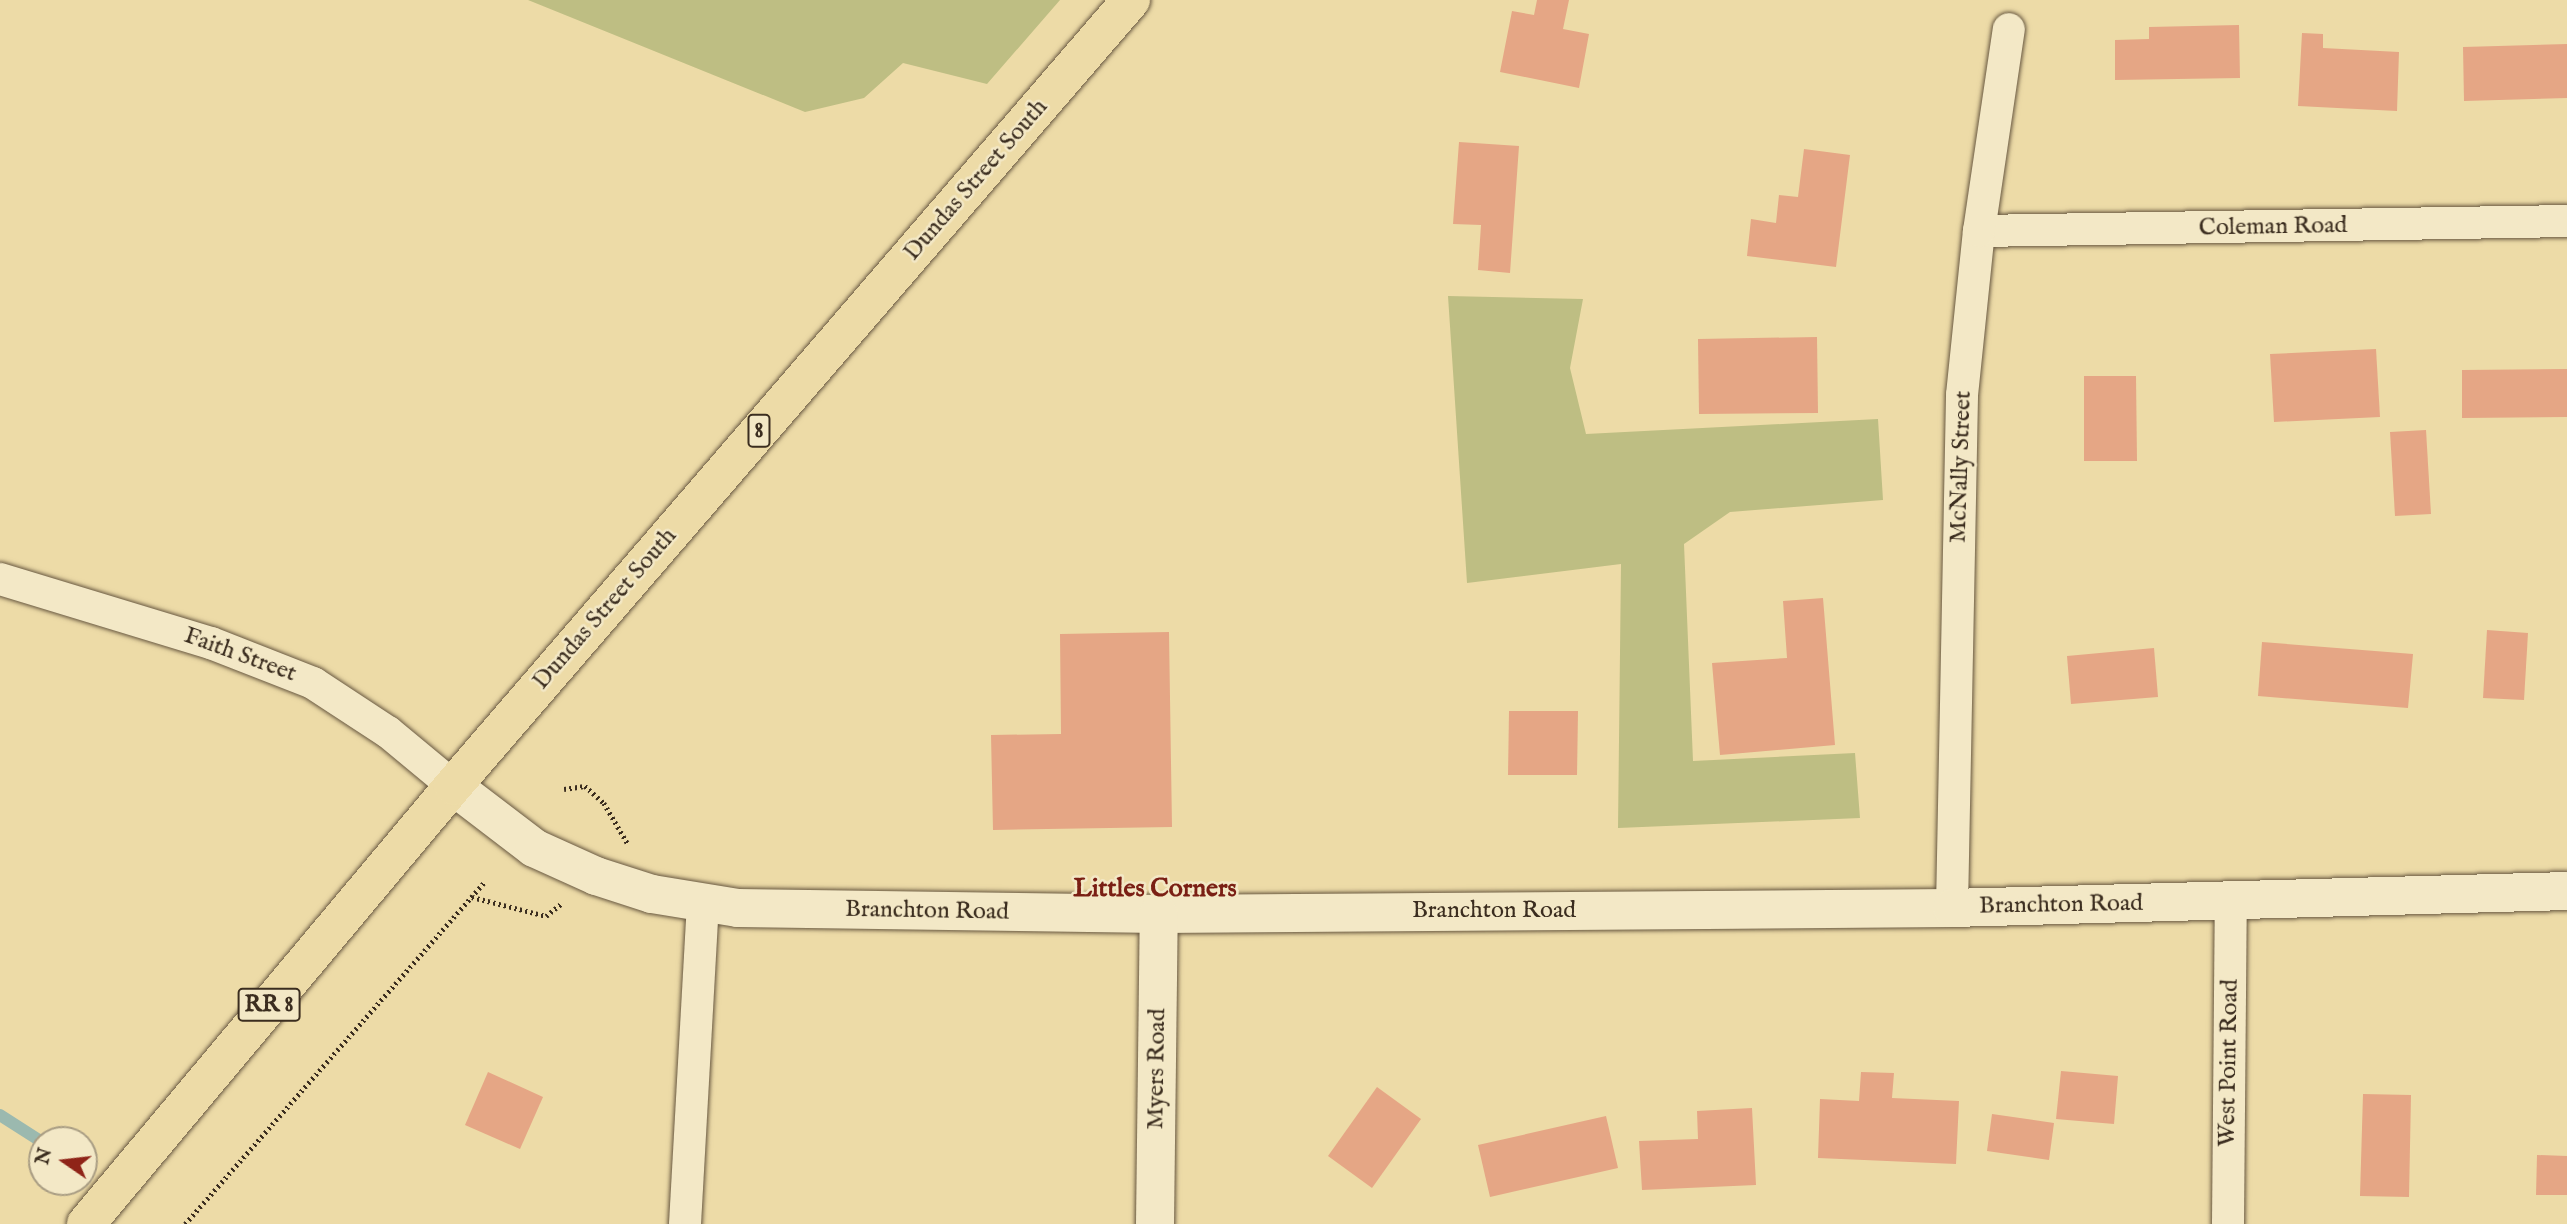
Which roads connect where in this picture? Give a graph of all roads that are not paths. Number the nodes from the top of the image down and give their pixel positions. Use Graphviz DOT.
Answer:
graph roads {
  1 [pos="1131,0"];
  2 [pos="2010,29"];
  3 [pos="2567,221"];
  4 [pos="1979,231"];
  5 [pos="0,579"];
  6 [pos="453,786"];
  7 [pos="2567,891"];
  8 [pos="703,900"];
  9 [pos="2231,901"];
  10 [pos="1952,908"];
  11 [pos="1159,914"];
  12 [pos="86,1224"];
  13 [pos="685,1224"];
  14 [pos="1155,1224"];
  15 [pos="2228,1224"];
  1 -- 6 [label="main road, Dundas Street South / 8"];
  2 -- 4 [label="street, McNally Street"];
  3 -- 4 [label="street, Coleman Road"];
  4 -- 10 [label="street, McNally Street"];
  5 -- 6 [label="street, Faith Street"];
  6 -- 8 [label="main road, Branchton Road"];
  6 -- 12 [label="main road, Dundas Street South / RR 8"];
  7 -- 9 [label="main road, Branchton Road"];
  8 -- 11 [label="main road, Branchton Road"];
  8 -- 13 [label="street"];
  9 -- 10 [label="main road, Branchton Road"];
  9 -- 15 [label="street, West Point Road"];
  10 -- 11 [label="main road, Branchton Road"];
  11 -- 14 [label="main road, Myers Road"];
}
